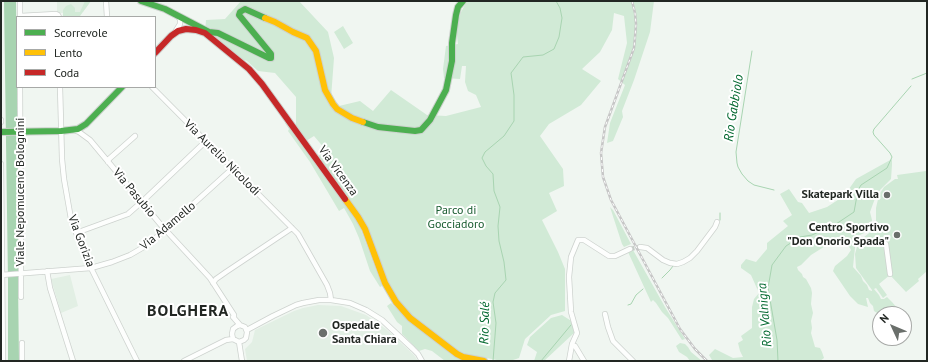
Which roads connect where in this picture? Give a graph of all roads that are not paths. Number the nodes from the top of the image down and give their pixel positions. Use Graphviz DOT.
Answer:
graph roads {
  1 [pos="20,1"];
  2 [pos="106,1"];
  3 [pos="141,1"];
  4 [pos="463,1"];
  5 [pos="20,16"];
  6 [pos="58,16"];
  7 [pos="107,16"];
  8 [pos="181,22"];
  9 [pos="156,52"];
  10 [pos="20,88"];
  11 [pos="60,88"];
  12 [pos="121,88"];
  13 [pos="153,88"];
  14 [pos="86,124"];
  15 [pos="74,130"];
  16 [pos="61,131"];
  17 [pos="3,132"];
  18 [pos="19,132"];
  19 [pos="135,136"];
  20 [pos="88,138"];
  21 [pos="206,141"];
  22 [pos="108,162"];
  23 [pos="1,164"];
  24 [pos="233,168"];
  25 [pos="142,202"];
  26 [pos="717,222"];
  27 [pos="292,228"];
  28 [pos="166,230"];
  29 [pos="76,233"];
  30 [pos="886,244"];
  31 [pos="640,247"];
  32 [pos="630,249"];
  33 [pos="91,268"];
  34 [pos="47,271"];
  35 [pos="20,274"];
  36 [pos="890,274"];
  37 [pos="3,275"];
  38 [pos="213,283"];
  39 [pos="21,297"];
  40 [pos="331,300"];
  41 [pos="606,314"];
  42 [pos="240,325"];
  43 [pos="247,330"];
  44 [pos="233,339"];
  45 [pos="239,342"];
  46 [pos="22,343"];
  47 [pos="575,346"];
  48 [pos="3,361"];
  49 [pos="22,361"];
  50 [pos="73,361"];
  51 [pos="137,361"];
  52 [pos="184,361"];
  53 [pos="242,361"];
  54 [pos="422,361"];
  55 [pos="484,361"];
  56 [pos="569,361"];
  57 [pos="584,361"];
  58 [pos="633,361"];
  1 -- 5 [label="street"];
  2 -- 7 [label="street"];
  3 -- 8 [label="main road"];
  4 -- 8 [label="main road"];
  5 -- 6 [label="street"];
  8 -- 9 [label="main road, Via Vicenza"];
  8 -- 55 [label="main road, Via Vicenza"];
  10 -- 18 [label="street, Viale Nepomuceno Bolognini"];
  11 -- 16 [label="street, Via Gorizia"];
  12 -- 14 [label="main road"];
  13 -- 21 [label="street, Via Aurelio Nicolodi"];
  14 -- 15 [label="main road"];
  14 -- 20 [label="street"];
  15 -- 16 [label="main road"];
  15 -- 20 [label="street, Via Pasubio"];
  16 -- 18 [label="main road"];
  16 -- 29 [label="street, Via Gorizia"];
  17 -- 18 [label="main road"];
  18 -- 35 [label="street, Viale Nepomuceno Bolognini"];
  19 -- 22 [label="street"];
  20 -- 22 [label="street, Via Pasubio"];
  21 -- 24 [label="street, Via Aurelio Nicolodi"];
  21 -- 25 [label="street"];
  22 -- 25 [label="street, Via Pasubio"];
  23 -- 37 [label="street"];
  24 -- 27 [label="street, Via Aurelio Nicolodi"];
  24 -- 28 [label="street, Via Adamello"];
  25 -- 28 [label="street, Via Pasubio"];
  25 -- 29 [label="street"];
  26 -- 31 [label="street"];
  27 -- 38 [label="street"];
  27 -- 40 [label="street, Via Aurelio Nicolodi"];
  28 -- 33 [label="street, Via Adamello"];
  28 -- 38 [label="street, Via Pasubio"];
  29 -- 33 [label="street, Via Gorizia"];
  30 -- 36 [label="street"];
  32 -- 56 [label="street"];
  33 -- 34 [label="street, Via Adamello"];
  33 -- 51 [label="street, Via Gorizia"];
  34 -- 35 [label="street, Via Adamello"];
  34 -- 50 [label="street"];
  35 -- 37 [label="street, Via Adamello"];
  35 -- 39 [label="street, Viale Nepomuceno Bolognini"];
  37 -- 48 [label="street"];
  38 -- 42 [label="street, Via Pasubio"];
  40 -- 43 [label="street"];
  40 -- 54 [label="street"];
  41 -- 58 [label="street"];
  42 -- 43 [label="street"];
  42 -- 44 [label="street"];
  43 -- 45 [label="street"];
  44 -- 45 [label="street"];
  44 -- 52 [label="street"];
  45 -- 53 [label="street"];
  46 -- 49 [label="street"];
  47 -- 57 [label="street"];
}
